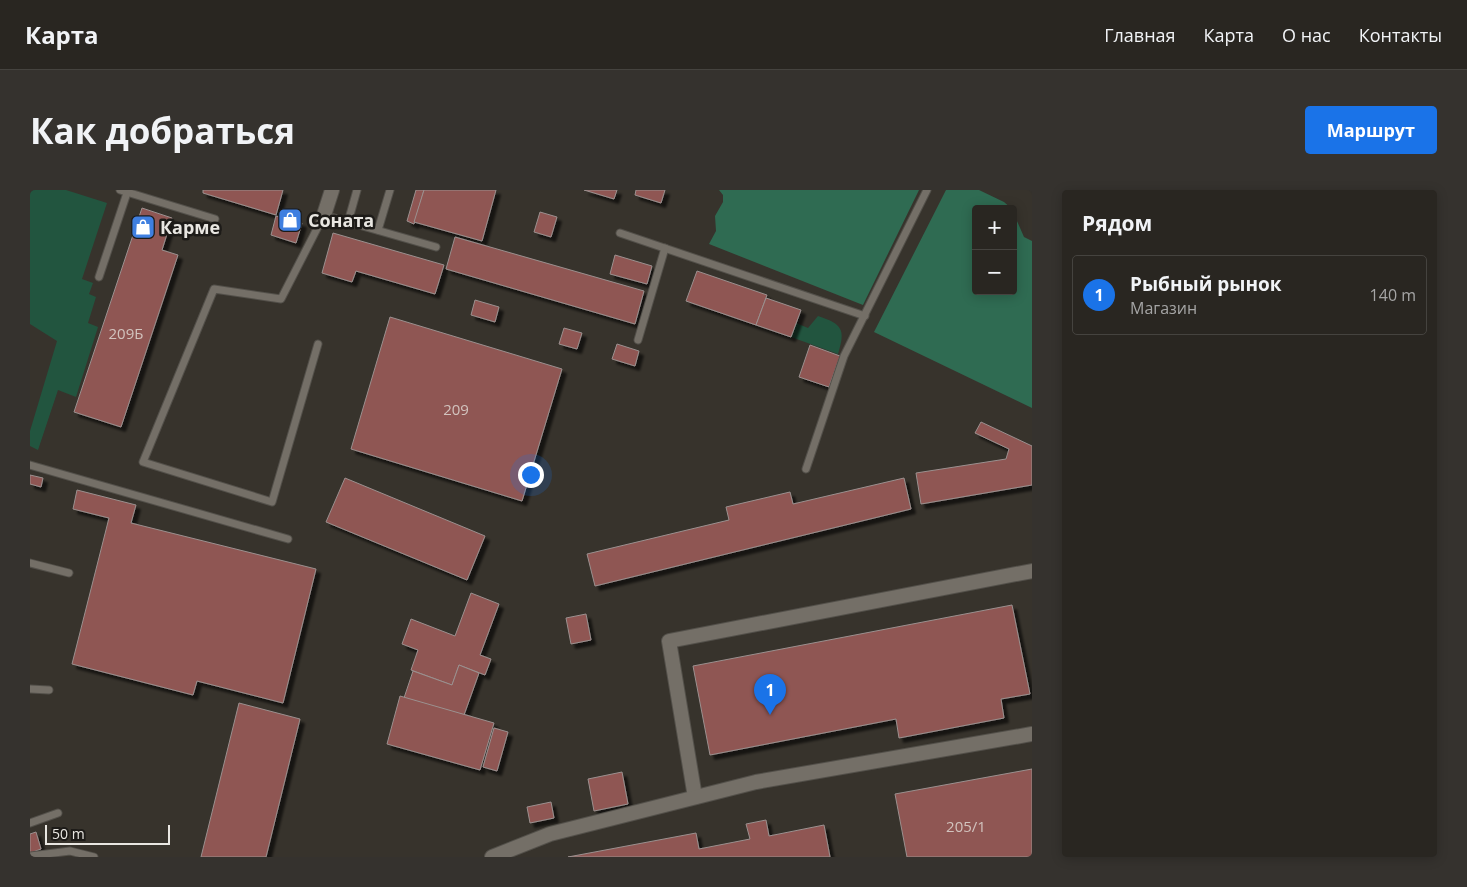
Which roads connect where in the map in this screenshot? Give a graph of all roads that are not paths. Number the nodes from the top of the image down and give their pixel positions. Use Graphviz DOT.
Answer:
graph roads {
  1 [pos="332,190"];
  2 [pos="357,190"];
  3 [pos="390,190"];
  4 [pos="927,190"];
  5 [pos="125,191"];
  6 [pos="324,215"];
  7 [pos="215,219"];
  8 [pos="348,222"];
  9 [pos="378,230"];
  10 [pos="620,233"];
  11 [pos="436,247"];
  12 [pos="665,248"];
  13 [pos="99,277"];
  14 [pos="864,316"];
  15 [pos="638,340"];
  16 [pos="318,344"];
  17 [pos="30,465"];
  18 [pos="806,469"];
  19 [pos="288,539"];
  20 [pos="30,563"];
  21 [pos="1032,571"];
  22 [pos="70,573"];
  23 [pos="30,689"];
  24 [pos="48,690"];
  25 [pos="1032,734"];
  26 [pos="695,797"];
  27 [pos="58,813"];
  28 [pos="30,822"];
  29 [pos="30,856"];
  30 [pos="94,857"];
  31 [pos="492,857"];
  1 -- 6 [label="street"];
  2 -- 8 [label="lane"];
  3 -- 9 [label="lane"];
  4 -- 14 [label="lane"];
  5 -- 7 [label="lane"];
  5 -- 13 [label="lane"];
  6 -- 8 [label="lane"];
  6 -- 16 [label="lane"];
  8 -- 9 [label="lane"];
  9 -- 11 [label="lane"];
  10 -- 12 [label="lane"];
  12 -- 14 [label="lane"];
  12 -- 15 [label="lane"];
  14 -- 18 [label="lane"];
  17 -- 19 [label="lane"];
  20 -- 22 [label="lane"];
  21 -- 26 [label="street"];
  23 -- 24 [label="lane"];
  25 -- 26 [label="street"];
  26 -- 31 [label="street"];
  27 -- 28 [label="lane"];
  29 -- 30 [label="lane"];
}
